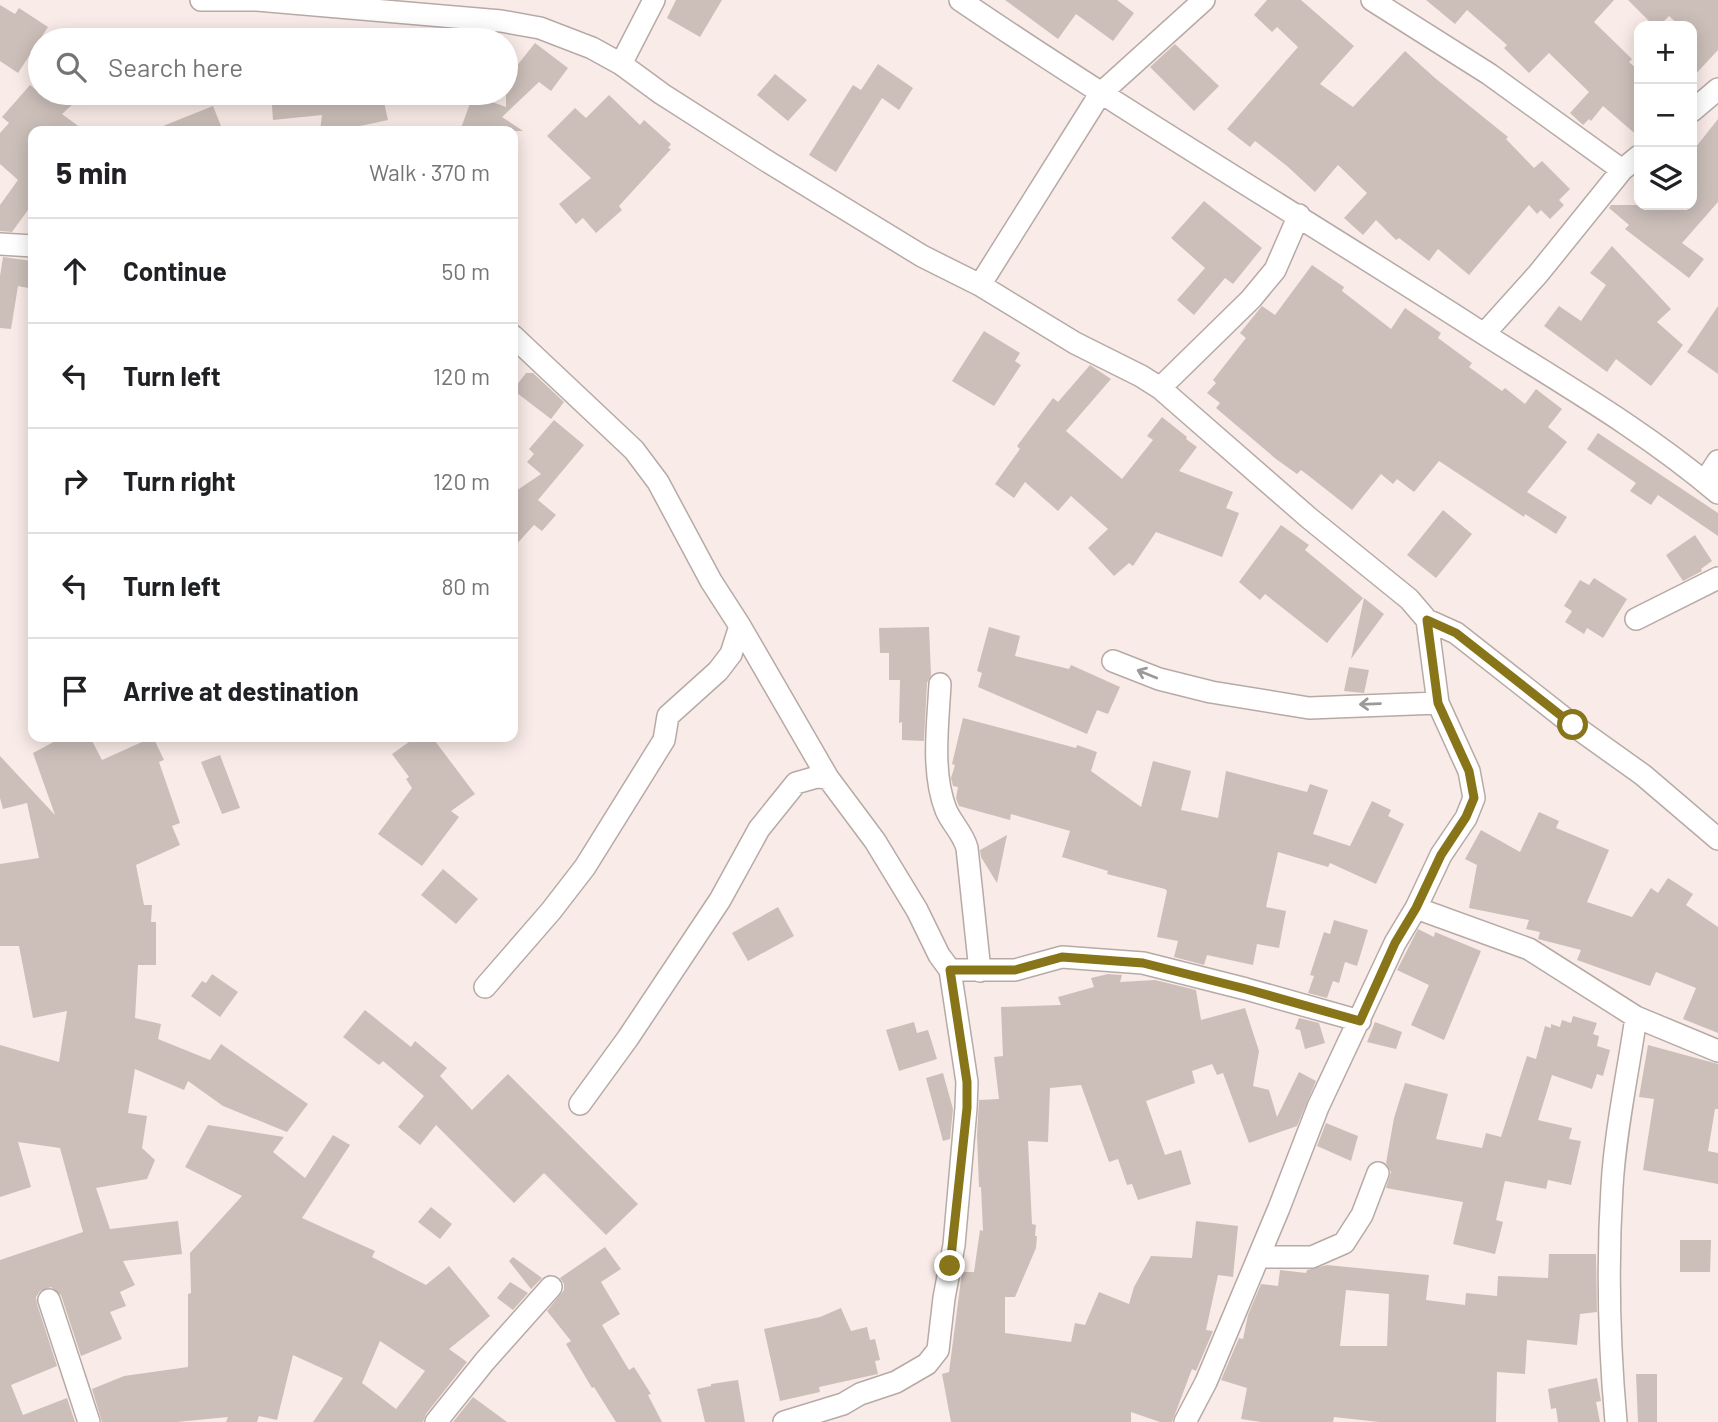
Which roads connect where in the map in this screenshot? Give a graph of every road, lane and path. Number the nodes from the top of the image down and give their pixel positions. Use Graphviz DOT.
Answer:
graph roads {
  1 [pos="201,0"];
  2 [pos="257,0"];
  3 [pos="654,0"];
  4 [pos="960,0"];
  5 [pos="1204,0"];
  6 [pos="1372,0"];
  7 [pos="621,64"];
  8 [pos="1718,89"];
  9 [pos="1100,94"];
  10 [pos="1697,107"];
  11 [pos="1634,160"];
  12 [pos="1622,170"];
  13 [pos="1299,215"];
  14 [pos="0,244"];
  15 [pos="28,247"];
  16 [pos="980,285"];
  17 [pos="1484,334"];
  18 [pos="518,340"];
  19 [pos="1160,388"];
  20 [pos="1718,461"];
  21 [pos="1711,487"];
  22 [pos="1718,578"];
  23 [pos="1636,619"];
  24 [pos="1427,620"];
  25 [pos="740,626"];
  26 [pos="1113,661"];
  27 [pos="940,684"];
  28 [pos="1438,703"];
  29 [pos="828,778"];
  30 [pos="1718,839"];
  31 [pos="1416,908"];
  32 [pos="950,970"];
  33 [pos="980,971"];
  34 [pos="485,987"];
  35 [pos="1636,1017"];
  36 [pos="1360,1021"];
  37 [pos="1718,1051"];
  38 [pos="580,1104"];
  39 [pos="1378,1173"];
  40 [pos="1259,1257"];
  41 [pos="551,1287"];
  42 [pos="50,1300"];
  43 [pos="89,1422"];
  44 [pos="436,1422"];
  45 [pos="784,1422"];
  46 [pos="1185,1422"];
  47 [pos="1616,1422"];
  1 -- 2 [label="street"];
  2 -- 7 [label="street"];
  3 -- 7 [label="street"];
  4 -- 9 [label="street"];
  5 -- 9 [label="street"];
  6 -- 12 [label="street"];
  7 -- 16 [label="street"];
  8 -- 10 [label="street"];
  9 -- 13 [label="street"];
  9 -- 16 [label="street"];
  11 -- 12 [label="street"];
  12 -- 17 [label="street"];
  13 -- 17 [label="street"];
  13 -- 19 [label="street"];
  14 -- 15 [label="street"];
  16 -- 19 [label="street"];
  17 -- 21 [label="street"];
  18 -- 25 [label="street"];
  19 -- 24 [label="street"];
  20 -- 21 [label="street"];
  22 -- 23 [label="street"];
  24 -- 28 [label="street"];
  24 -- 30 [label="street"];
  25 -- 29 [label="street"];
  25 -- 34 [label="street"];
  28 -- 26 [label="street, one-way"];
  27 -- 33 [label="street"];
  28 -- 31 [label="street"];
  29 -- 32 [label="street"];
  29 -- 38 [label="street"];
  31 -- 35 [label="street"];
  31 -- 36 [label="street"];
  32 -- 33 [label="street"];
  32 -- 45 [label="street"];
  33 -- 36 [label="street"];
  35 -- 37 [label="street"];
  35 -- 47 [label="street"];
  36 -- 40 [label="street"];
  39 -- 40 [label="street"];
  40 -- 46 [label="street"];
  41 -- 44 [label="street"];
  42 -- 43 [label="street"];
}
